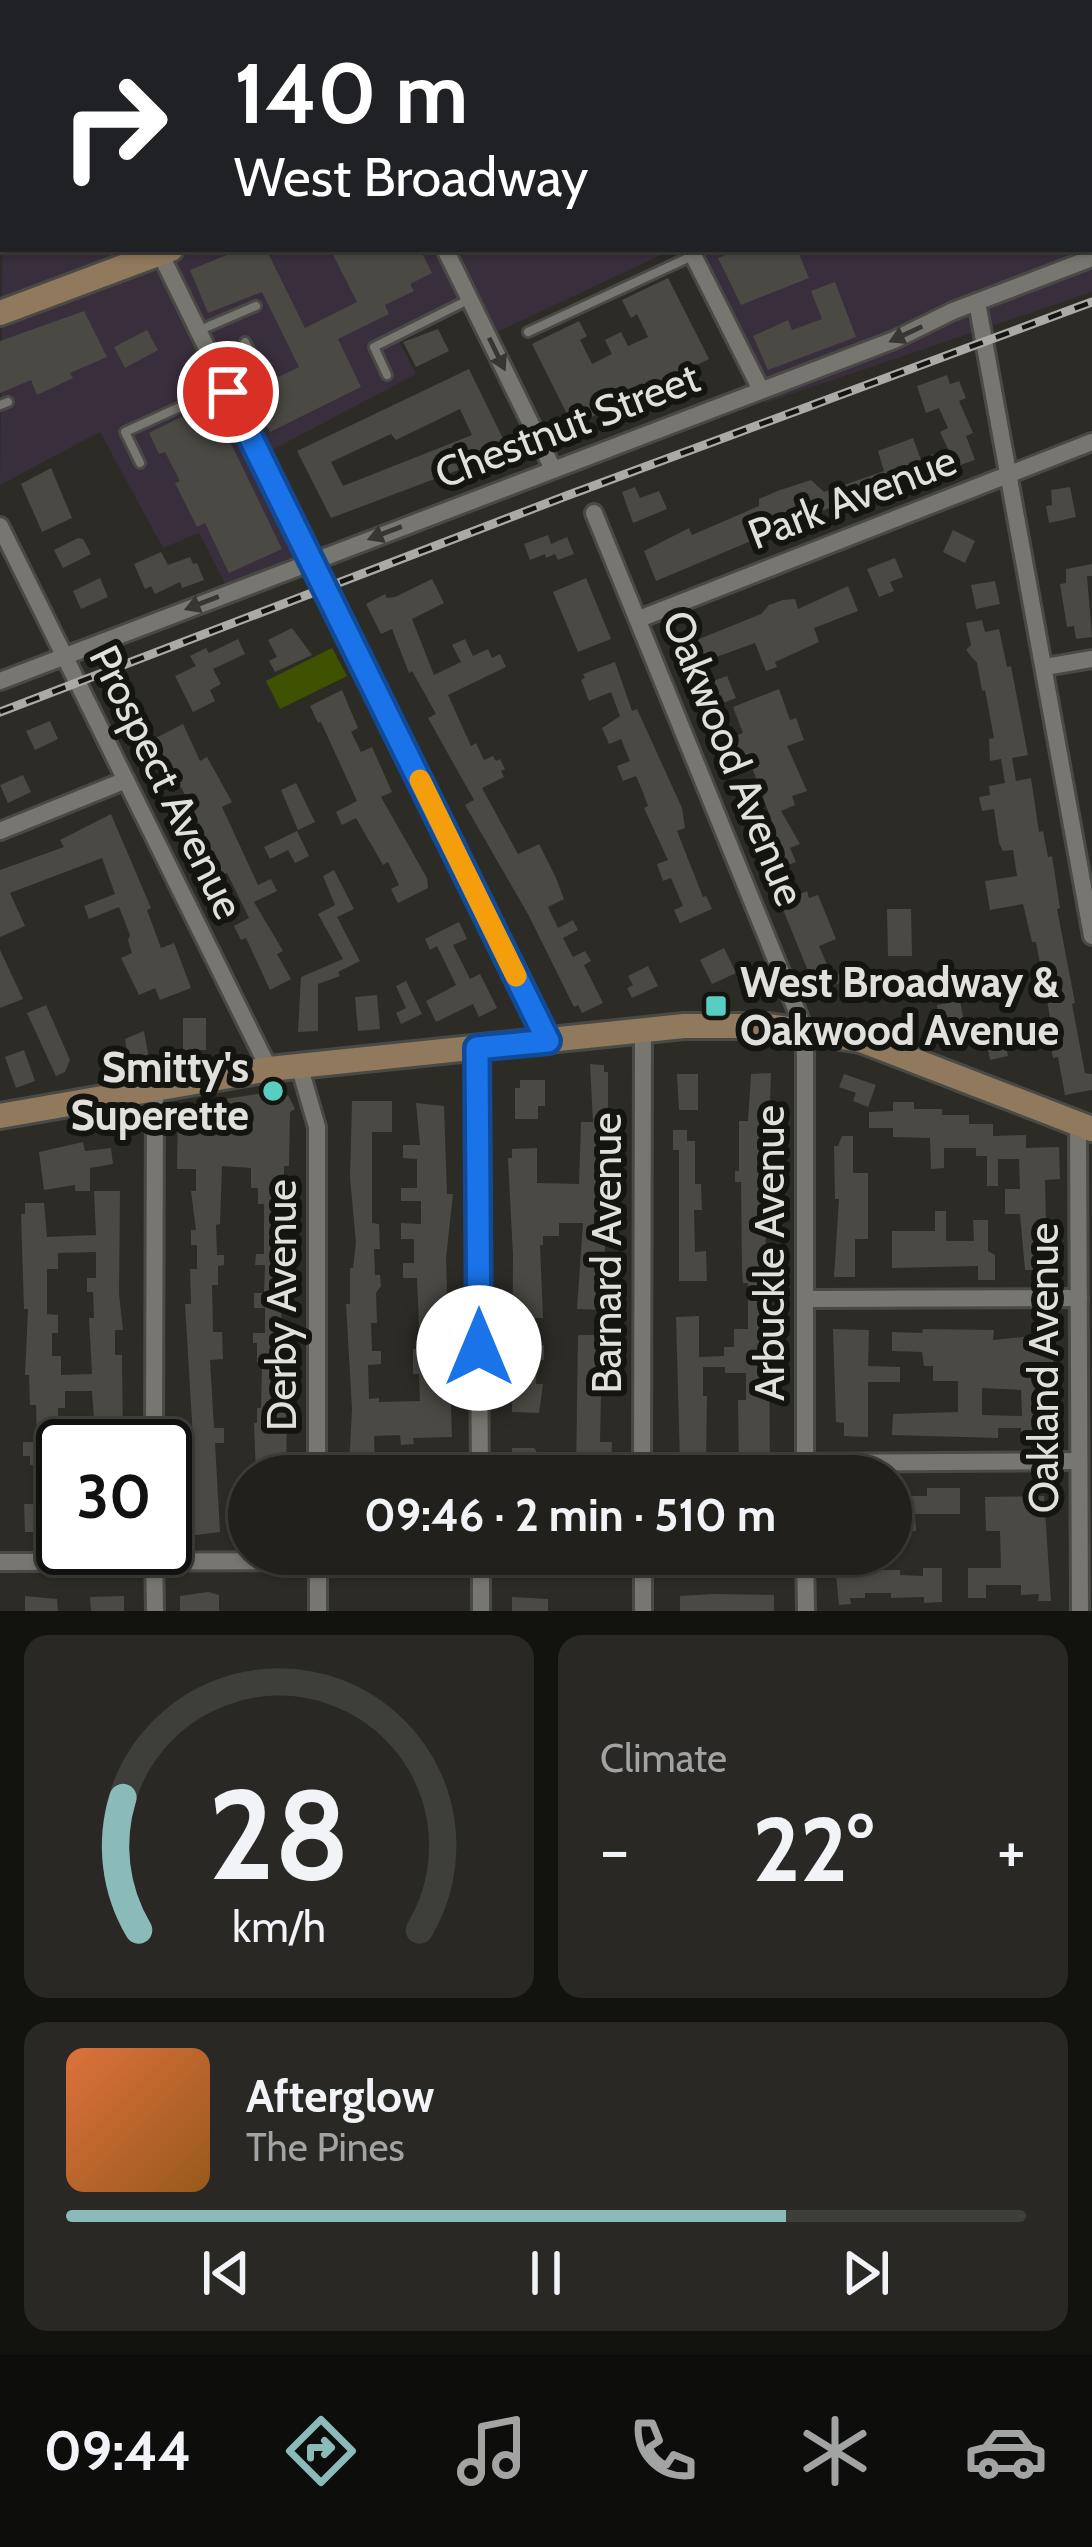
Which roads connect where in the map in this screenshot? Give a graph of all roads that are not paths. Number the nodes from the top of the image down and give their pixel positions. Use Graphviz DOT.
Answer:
graph roads {
  1 [pos="158,252"];
  2 [pos="164,252"];
  3 [pos="446,252"];
  4 [pos="692,252"];
  5 [pos="1092,258"];
  6 [pos="470,299"];
  7 [pos="977,302"];
  8 [pos="256,306"];
  9 [pos="0,313"];
  10 [pos="198,331"];
  11 [pos="528,332"];
  12 [pos="245,342"];
  13 [pos="387,375"];
  14 [pos="227,389"];
  15 [pos="760,390"];
  16 [pos="1092,442"];
  17 [pos="140,463"];
  18 [pos="553,469"];
  19 [pos="1010,474"];
  20 [pos="595,513"];
  21 [pos="0,526"];
  22 [pos="311,561"];
  23 [pos="639,619"];
  24 [pos="65,655"];
  25 [pos="1092,659"];
  26 [pos="1045,668"];
  27 [pos="0,681"];
  28 [pos="126,780"];
  29 [pos="0,831"];
  30 [pos="1092,936"];
  31 [pos="643,1030"];
  32 [pos="805,1030"];
  33 [pos="548,1041"];
  34 [pos="477,1048"];
  35 [pos="299,1065"];
  36 [pos="269,1069"];
  37 [pos="155,1090"];
  38 [pos="1,1113"];
  39 [pos="1085,1126"];
  40 [pos="1085,1247"];
  41 [pos="1079,1298"];
  42 [pos="806,1300"];
  43 [pos="154,1419"];
  44 [pos="317,1455"];
  45 [pos="480,1455"];
  46 [pos="642,1455"];
  47 [pos="805,1455"];
  48 [pos="1079,1461"];
  49 [pos="912,1466"];
  50 [pos="192,1556"];
  51 [pos="228,1556"];
  52 [pos="36,1560"];
  53 [pos="0,1562"];
  54 [pos="154,1575"];
  55 [pos="318,1575"];
  56 [pos="481,1575"];
  57 [pos="643,1575"];
  58 [pos="805,1575"];
  59 [pos="155,1611"];
  60 [pos="318,1611"];
  61 [pos="481,1611"];
  62 [pos="643,1611"];
  63 [pos="806,1611"];
  64 [pos="1079,1611"];
  1 -- 9 [label="main road"];
  2 -- 10 [label="street"];
  3 -- 6 [label="street"];
  4 -- 11 [label="lane"];
  4 -- 15 [label="street"];
  5 -- 7 [label="street, Chestnut Street"];
  6 -- 13 [label="lane"];
  6 -- 18 [label="street, one-way"];
  7 -- 15 [label="street, Chestnut Street, one-way"];
  7 -- 19 [label="street"];
  8 -- 10 [label="lane"];
  10 -- 14 [label="street"];
  12 -- 14 [label="lane"];
  14 -- 17 [label="lane"];
  14 -- 22 [label="street"];
  15 -- 18 [label="street, Chestnut Street"];
  16 -- 19 [label="street, Park Avenue"];
  18 -- 22 [label="street, Chestnut Street, one-way"];
  19 -- 23 [label="street, Park Avenue"];
  19 -- 26 [label="street"];
  20 -- 23 [label="street, Oakwood Avenue"];
  21 -- 24 [label="street, Prospect Avenue"];
  22 -- 24 [label="street, Chestnut Street, one-way"];
  22 -- 33 [label="street"];
  23 -- 32 [label="street, Oakwood Avenue"];
  24 -- 27 [label="street, Chestnut Street"];
  24 -- 28 [label="street, Prospect Avenue"];
  25 -- 26 [label="street"];
  26 -- 30 [label="street"];
  28 -- 29 [label="street"];
  28 -- 36 [label="street, Prospect Avenue"];
  31 -- 32 [label="main road"];
  31 -- 33 [label="main road"];
  31 -- 46 [label="street, Barnard Avenue"];
  32 -- 39 [label="main road"];
  32 -- 42 [label="street, Arbuckle Avenue"];
  33 -- 34 [label="main road"];
  34 -- 35 [label="main road"];
  34 -- 45 [label="street"];
  35 -- 36 [label="main road"];
  35 -- 44 [label="street, Derby Avenue"];
  36 -- 37 [label="main road"];
  37 -- 38 [label="main road"];
  37 -- 43 [label="street"];
  39 -- 40 [label="street, Oakland Avenue"];
  40 -- 41 [label="street, Oakland Avenue"];
  41 -- 42 [label="street"];
  41 -- 48 [label="street, Oakland Avenue"];
  42 -- 47 [label="street, Arbuckle Avenue"];
  48 -- 49 [label="street"];
  48 -- 64 [label="street, Oakland Avenue"];
  50 -- 51 [label="street"];
  52 -- 53 [label="street"];
  54 -- 59 [label="street"];
  55 -- 60 [label="street"];
  56 -- 61 [label="street"];
  57 -- 62 [label="street"];
  58 -- 63 [label="street"];
}
